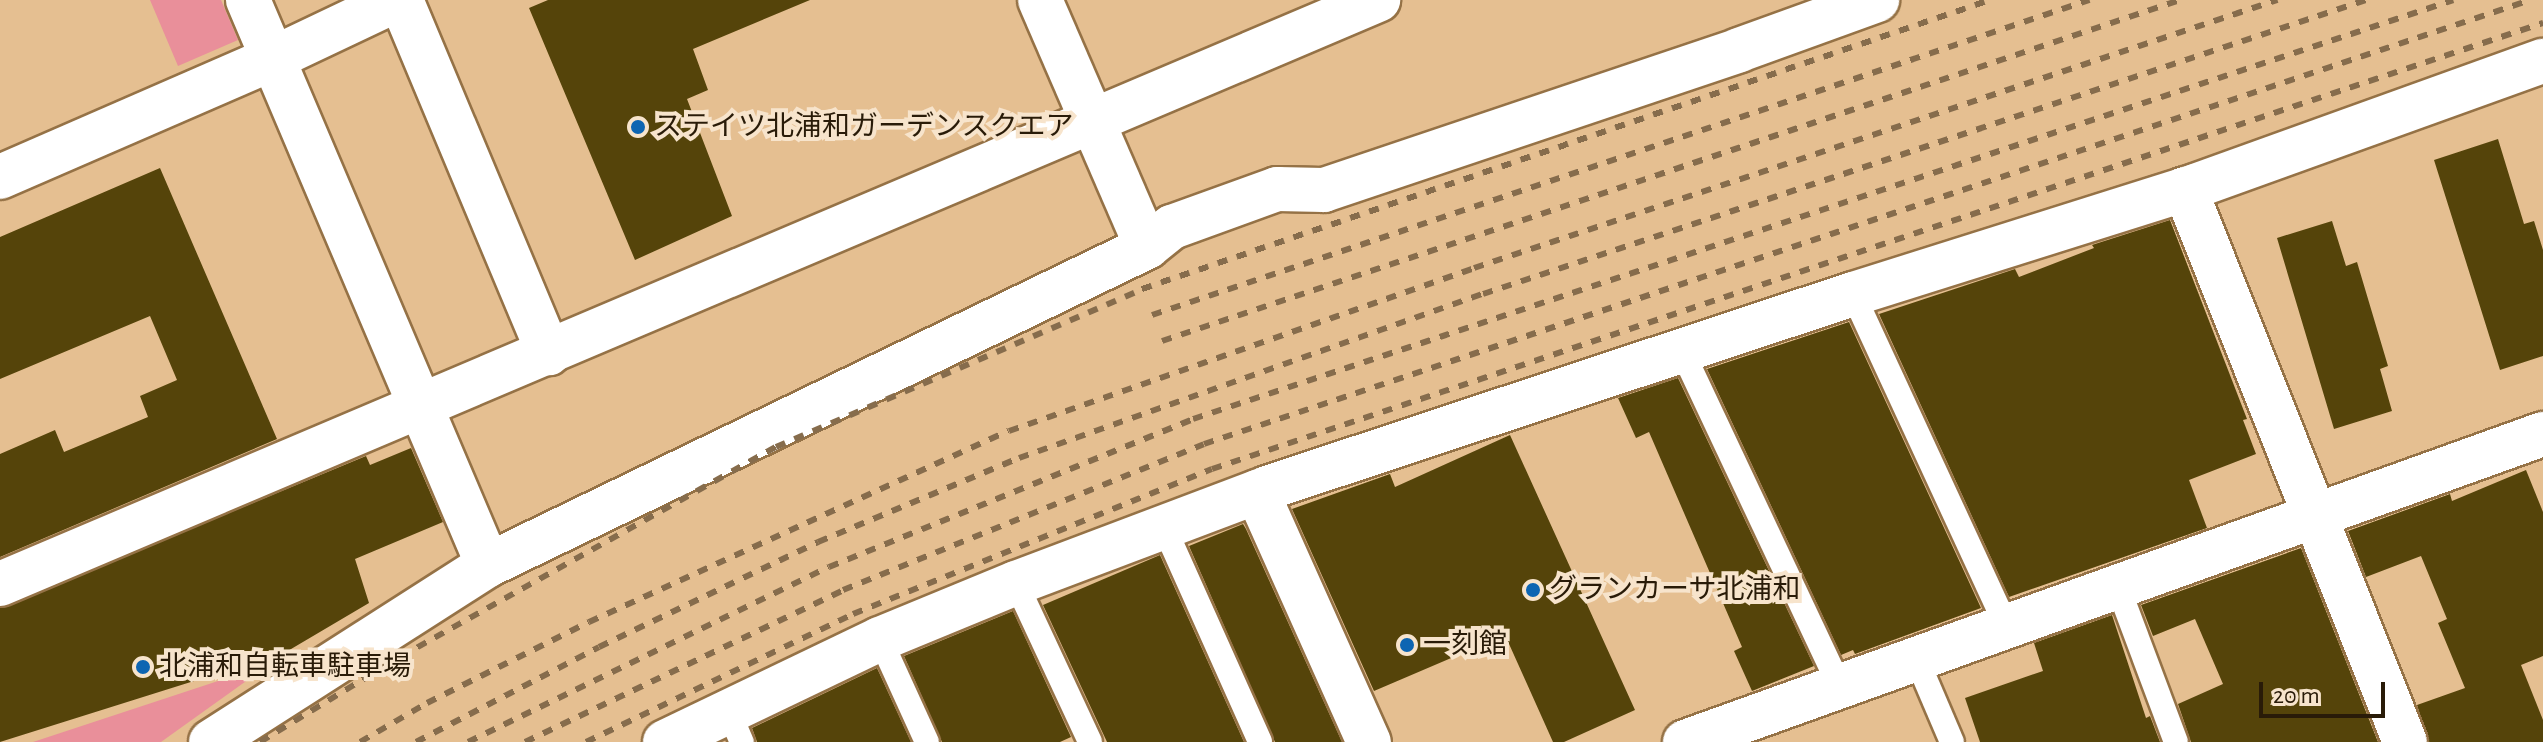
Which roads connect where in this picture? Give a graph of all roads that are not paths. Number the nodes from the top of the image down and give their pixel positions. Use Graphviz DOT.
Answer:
graph roads {
  1 [pos="248,0"];
  2 [pos="398,0"];
  3 [pos="1040,0"];
  4 [pos="1378,0"];
  5 [pos="1877,0"];
  6 [pos="274,58"];
  7 [pos="2543,61"];
  8 [pos="1091,122"];
  9 [pos="0,177"];
  10 [pos="2185,189"];
  11 [pos="1147,247"];
  12 [pos="1853,294"];
  13 [pos="1682,351"];
  14 [pos="549,353"];
  15 [pos="420,409"];
  16 [pos="2543,434"];
  17 [pos="1257,492"];
  18 [pos="2315,516"];
  19 [pos="1164,527"];
  20 [pos="488,565"];
  21 [pos="1016,583"];
  22 [pos="0,584"];
  23 [pos="2118,587"];
  24 [pos="2007,628"];
  25 [pos="880,639"];
  26 [pos="1917,660"];
  27 [pos="1840,687"];
  28 [pos="735,727"];
  29 [pos="211,742"];
  30 [pos="665,742"];
  31 [pos="927,742"];
  32 [pos="1090,742"];
  33 [pos="1260,742"];
  34 [pos="1369,742"];
  35 [pos="1685,742"];
  36 [pos="1952,742"];
  37 [pos="2176,742"];
  38 [pos="2405,742"];
  1 -- 6 [label="street"];
  2 -- 6 [label="street"];
  2 -- 14 [label="street"];
  3 -- 8 [label="street"];
  4 -- 8 [label="street"];
  5 -- 11 [label="street"];
  6 -- 9 [label="street"];
  6 -- 15 [label="street"];
  7 -- 10 [label="street"];
  8 -- 11 [label="street"];
  8 -- 14 [label="street"];
  10 -- 12 [label="street"];
  10 -- 18 [label="street"];
  11 -- 20 [label="street"];
  12 -- 13 [label="street"];
  12 -- 24 [label="lane"];
  13 -- 17 [label="street"];
  13 -- 27 [label="lane"];
  14 -- 15 [label="street"];
  15 -- 20 [label="street"];
  15 -- 22 [label="street"];
  16 -- 18 [label="street"];
  17 -- 19 [label="street"];
  17 -- 34 [label="street"];
  18 -- 23 [label="street"];
  18 -- 38 [label="street"];
  19 -- 21 [label="street"];
  19 -- 33 [label="lane"];
  20 -- 29 [label="street"];
  21 -- 25 [label="street"];
  21 -- 32 [label="lane"];
  23 -- 24 [label="street"];
  23 -- 37 [label="lane"];
  24 -- 26 [label="street"];
  25 -- 28 [label="street"];
  25 -- 31 [label="lane"];
  26 -- 27 [label="street"];
  26 -- 36 [label="lane"];
  27 -- 35 [label="street"];
  28 -- 30 [label="street"];
}
